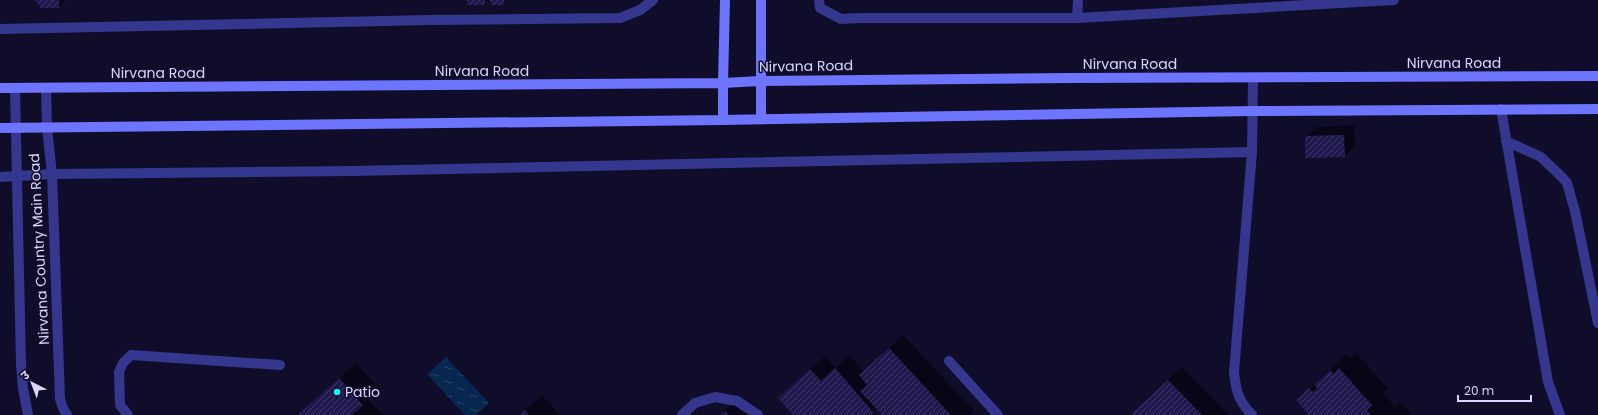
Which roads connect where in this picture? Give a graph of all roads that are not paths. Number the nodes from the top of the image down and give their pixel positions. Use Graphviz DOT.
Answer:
graph roads {
  1 [pos="653,0"];
  2 [pos="725,0"];
  3 [pos="761,0"];
  4 [pos="819,0"];
  5 [pos="1078,0"];
  6 [pos="1394,0"];
  7 [pos="1077,18"];
  8 [pos="0,29"];
  9 [pos="1598,76"];
  10 [pos="1253,78"];
  11 [pos="760,81"];
  12 [pos="723,83"];
  13 [pos="0,88"];
  14 [pos="15,88"];
  15 [pos="46,88"];
  16 [pos="1598,109"];
  17 [pos="1253,110"];
  18 [pos="1501,110"];
  19 [pos="761,119"];
  20 [pos="723,120"];
  21 [pos="0,128"];
  22 [pos="16,128"];
  23 [pos="47,128"];
  24 [pos="1506,141"];
  25 [pos="1252,152"];
  26 [pos="52,174"];
  27 [pos="0,177"];
  28 [pos="16,177"];
  29 [pos="1598,323"];
  30 [pos="949,361"];
  31 [pos="280,365"];
  32 [pos="28,415"];
  33 [pos="67,415"];
  34 [pos="128,415"];
  35 [pos="682,415"];
  36 [pos="758,415"];
  37 [pos="998,415"];
  38 [pos="1252,415"];
  39 [pos="1560,415"];
  1 -- 8 [label="street"];
  2 -- 12 [label="main road"];
  3 -- 11 [label="main road"];
  4 -- 7 [label="street"];
  5 -- 7 [label="street"];
  6 -- 7 [label="street"];
  9 -- 10 [label="main road, Nirvana Road"];
  10 -- 11 [label="main road, Nirvana Road"];
  10 -- 17 [label="street"];
  11 -- 12 [label="main road, Nirvana Road"];
  11 -- 19 [label="main road"];
  12 -- 15 [label="main road, Nirvana Road"];
  12 -- 20 [label="main road"];
  13 -- 14 [label="main road, Nirvana Road"];
  14 -- 15 [label="main road, Nirvana Road"];
  14 -- 22 [label="street"];
  15 -- 23 [label="street, Nirvana Country Main Road"];
  16 -- 18 [label="main road"];
  17 -- 18 [label="main road"];
  17 -- 19 [label="main road"];
  17 -- 25 [label="street"];
  18 -- 24 [label="street"];
  19 -- 20 [label="main road"];
  20 -- 23 [label="main road"];
  21 -- 22 [label="main road"];
  22 -- 23 [label="main road"];
  22 -- 28 [label="street, Nirvana Country Main Road"];
  23 -- 26 [label="street, Nirvana Country Main Road"];
  24 -- 29 [label="street"];
  24 -- 39 [label="street"];
  25 -- 26 [label="street"];
  25 -- 38 [label="street"];
  26 -- 28 [label="street"];
  26 -- 33 [label="street, Nirvana Country Main Road"];
  27 -- 28 [label="street"];
  28 -- 32 [label="street, Nirvana Country Main Road"];
  30 -- 37 [label="street"];
  31 -- 34 [label="street"];
  35 -- 36 [label="street"];
}
